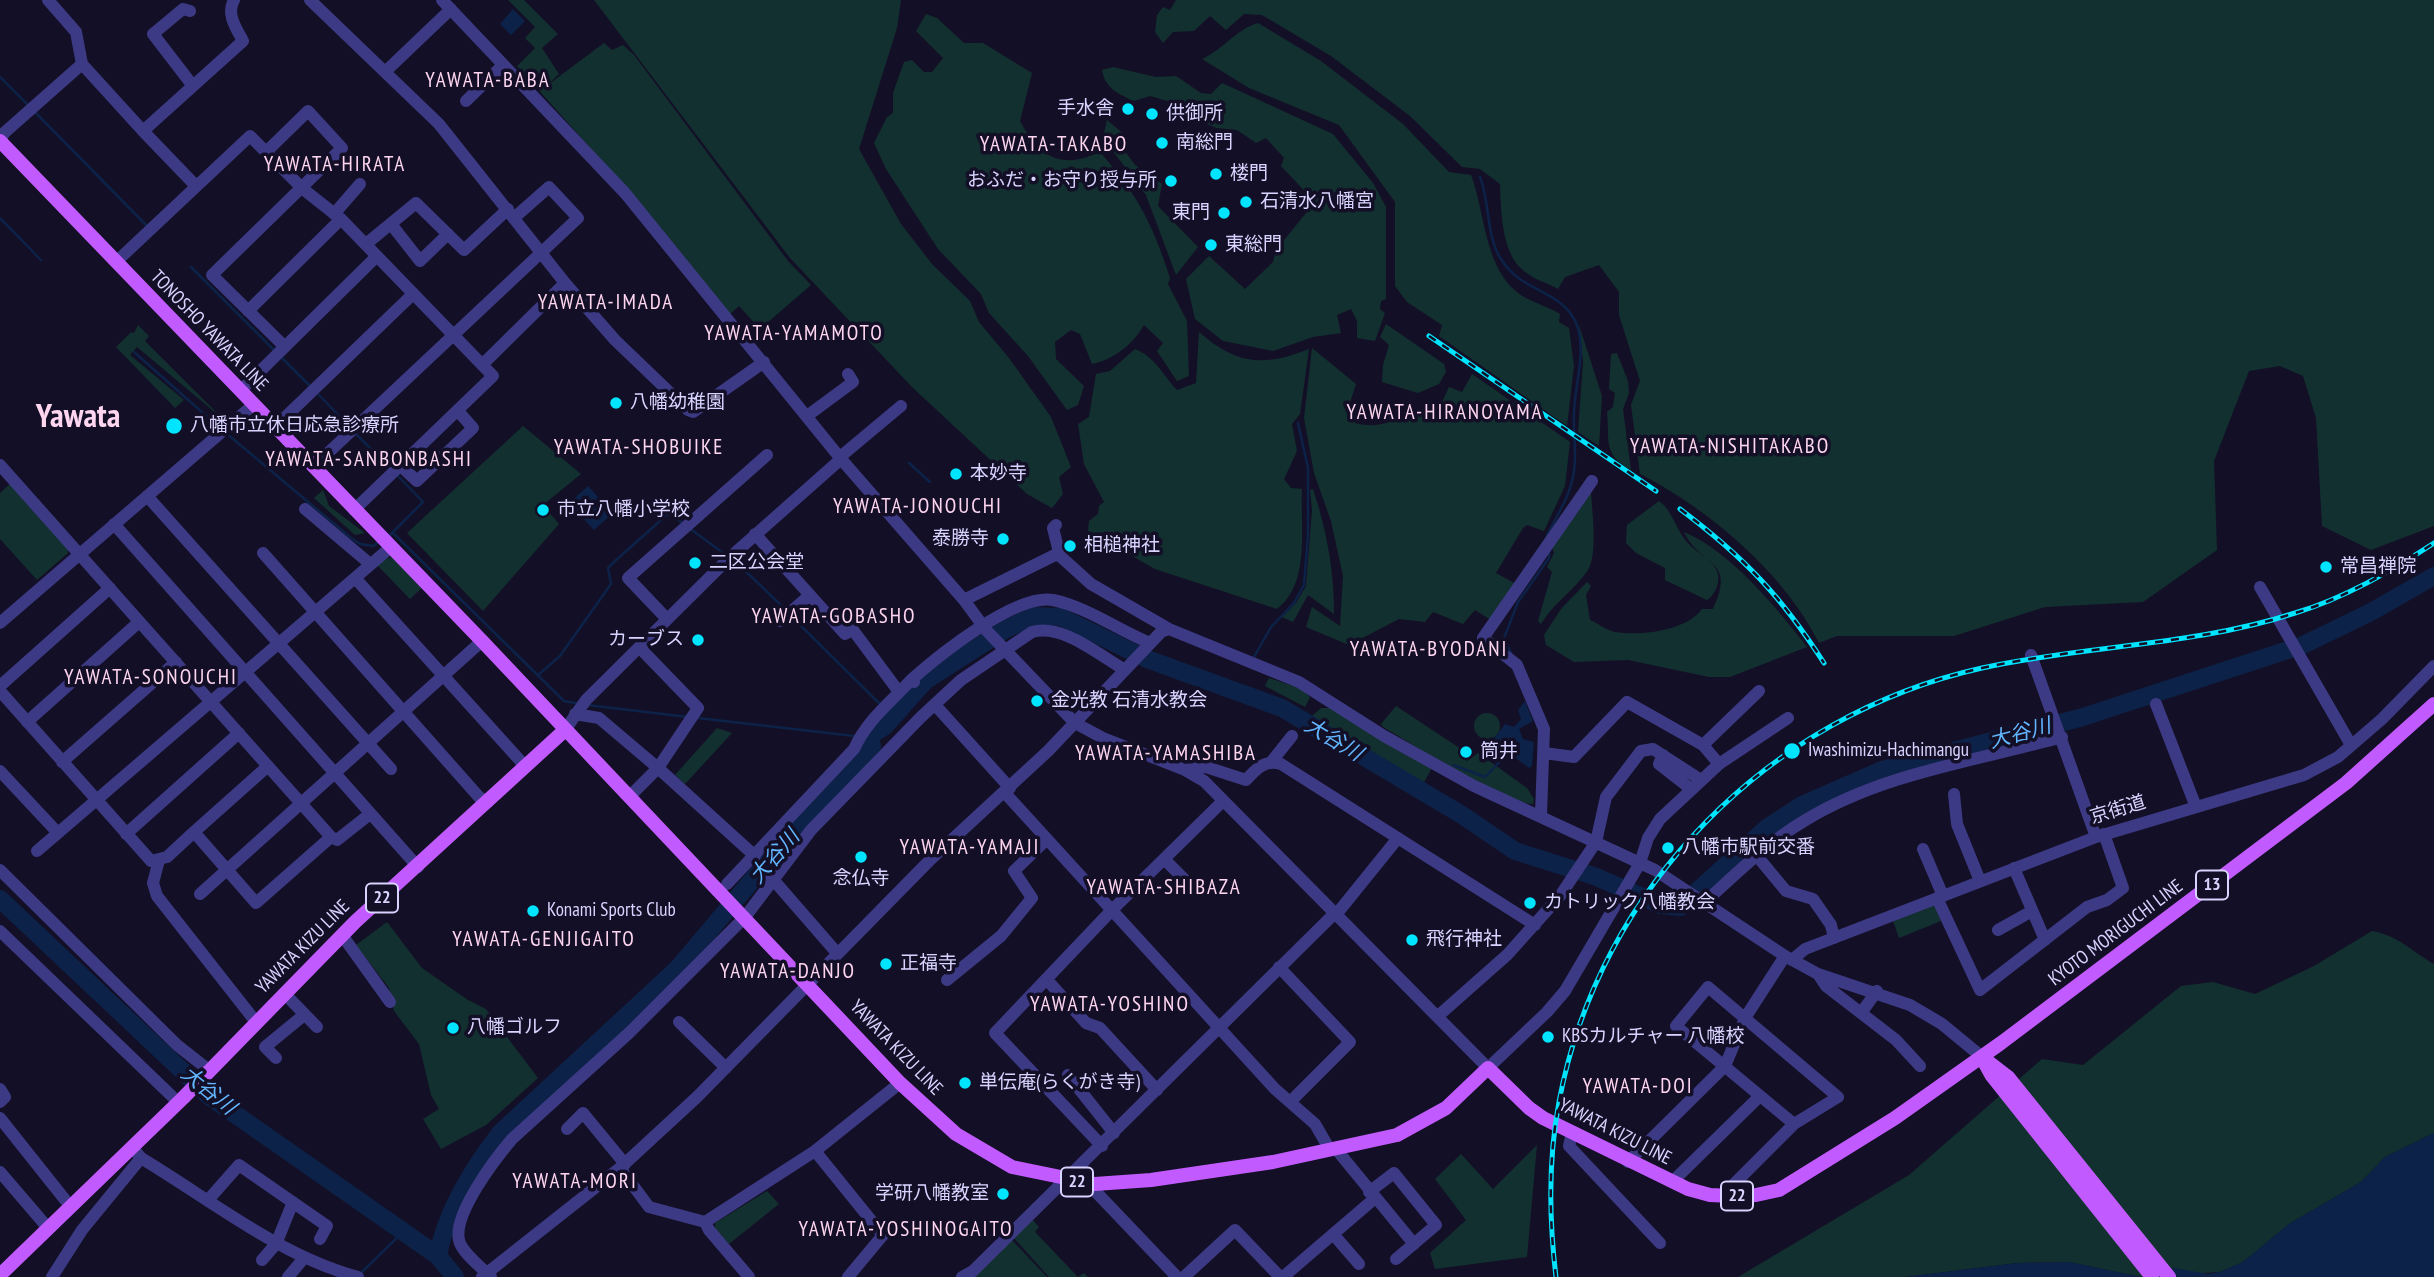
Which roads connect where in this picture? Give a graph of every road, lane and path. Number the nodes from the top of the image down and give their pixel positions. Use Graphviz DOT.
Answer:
graph roads {
  1 [pos="48,0"];
  2 [pos="234,0"];
  3 [pos="310,0"];
  4 [pos="449,4"];
  5 [pos="190,12"];
  6 [pos="82,64"];
  7 [pos="503,65"];
  8 [pos="386,71"];
  9 [pos="193,86"];
  10 [pos="466,101"];
  11 [pos="143,131"];
  12 [pos="0,141"];
  13 [pos="266,152"];
  14 [pos="360,184"];
  15 [pos="196,186"];
  16 [pos="303,189"];
  17 [pos="511,213"];
  18 [pos="337,216"];
  19 [pos="391,224"];
  20 [pos="448,234"];
  21 [pos="366,244"];
  22 [pos="541,251"];
  23 [pos="377,256"];
  24 [pos="117,261"];
  25 [pos="565,283"];
  26 [pos="413,294"];
  27 [pos="248,311"];
  28 [pos="452,335"];
  29 [pos="280,350"];
  30 [pos="764,362"];
  31 [pos="482,365"];
  32 [pos="848,374"];
  33 [pos="240,391"];
  34 [pos="253,405"];
  35 [pos="901,407"];
  36 [pos="458,411"];
  37 [pos="807,416"];
  38 [pos="275,427"];
  39 [pos="767,455"];
  40 [pos="841,458"];
  41 [pos="0,465"];
  42 [pos="313,467"];
  43 [pos="397,470"];
  44 [pos="1592,481"];
  45 [pos="147,496"];
  46 [pos="305,509"];
  47 [pos="354,510"];
  48 [pos="114,524"];
  49 [pos="1056,525"];
  50 [pos="755,534"];
  51 [pos="391,547"];
  52 [pos="263,553"];
  53 [pos="80,554"];
  54 [pos="1060,556"];
  55 [pos="369,563"];
  56 [pos="355,578"];
  57 [pos="2260,587"];
  58 [pos="110,588"];
  59 [pos="810,595"];
  60 [pos="964,600"];
  61 [pos="316,612"];
  62 [pos="785,616"];
  63 [pos="667,619"];
  64 [pos="0,622"];
  65 [pos="139,622"];
  66 [pos="984,628"];
  67 [pos="1169,629"];
  68 [pos="482,641"];
  69 [pos="278,643"];
  70 [pos="1149,645"];
  71 [pos="639,647"];
  72 [pos="1005,649"];
  73 [pos="2031,655"];
  74 [pos="176,662"];
  75 [pos="2434,666"];
  76 [pos="1126,668"];
  77 [pos="245,672"];
  78 [pos="443,675"];
  79 [pos="2434,678"];
  80 [pos="0,689"];
  81 [pos="1759,691"];
  82 [pos="211,701"];
  83 [pos="890,701"];
  84 [pos="2157,704"];
  85 [pos="2434,704"];
  86 [pos="936,706"];
  87 [pos="403,711"];
  88 [pos="576,713"];
  89 [pos="1788,718"];
  90 [pos="2382,719"];
  91 [pos="27,722"];
  92 [pos="1075,723"];
  93 [pos="565,730"];
  94 [pos="239,733"];
  95 [pos="1292,736"];
  96 [pos="2062,736"];
  97 [pos="368,744"];
  98 [pos="1703,745"];
  99 [pos="2351,745"];
  100 [pos="1544,753"];
  101 [pos="1663,755"];
  102 [pos="1272,761"];
  103 [pos="62,762"];
  104 [pos="1719,764"];
  105 [pos="268,765"];
  106 [pos="525,766"];
  107 [pos="658,768"];
  108 [pos="391,769"];
  109 [pos="1185,770"];
  110 [pos="0,771"];
  111 [pos="335,774"];
  112 [pos="1702,780"];
  113 [pos="1691,789"];
  114 [pos="1008,790"];
  115 [pos="1954,794"];
  116 [pos="629,797"];
  117 [pos="94,800"];
  118 [pos="1223,801"];
  119 [pos="488,802"];
  120 [pos="301,804"];
  121 [pos="2196,807"];
  122 [pos="370,814"];
  123 [pos="1541,815"];
  124 [pos="57,832"];
  125 [pos="194,832"];
  126 [pos="125,834"];
  127 [pos="2100,836"];
  128 [pos="331,837"];
  129 [pos="1398,838"];
  130 [pos="1047,839"];
  131 [pos="1596,842"];
  132 [pos="1923,849"];
  133 [pos="37,851"];
  134 [pos="1757,856"];
  135 [pos="754,858"];
  136 [pos="1164,859"];
  137 [pos="159,860"];
  138 [pos="1640,863"];
  139 [pos="418,867"];
  140 [pos="2014,868"];
  141 [pos="0,870"];
  142 [pos="226,871"];
  143 [pos="770,878"];
  144 [pos="1980,881"];
  145 [pos="724,888"];
  146 [pos="1195,890"];
  147 [pos="201,894"];
  148 [pos="1940,897"];
  149 [pos="1703,901"];
  150 [pos="1111,911"];
  151 [pos="2032,911"];
  152 [pos="1334,915"];
  153 [pos="743,916"];
  154 [pos="1535,925"];
  155 [pos="1998,930"];
  156 [pos="0,931"];
  157 [pos="342,935"];
  158 [pos="1001,936"];
  159 [pos="1834,938"];
  160 [pos="2045,940"];
  161 [pos="1010,948"];
  162 [pos="838,953"];
  163 [pos="1788,958"];
  164 [pos="1279,967"];
  165 [pos="1818,974"];
  166 [pos="947,980"];
  167 [pos="1048,981"];
  168 [pos="808,985"];
  169 [pos="1877,991"];
  170 [pos="284,993"];
  171 [pos="390,1002"];
  172 [pos="1861,1013"];
  173 [pos="304,1015"];
  174 [pos="1438,1016"];
  175 [pos="1745,1018"];
  176 [pos="256,1022"];
  177 [pos="679,1022"];
  178 [pos="1218,1026"];
  179 [pos="317,1027"];
  180 [pos="1982,1057"];
  181 [pos="276,1058"];
  182 [pos="1724,1066"];
  183 [pos="1920,1066"];
  184 [pos="726,1068"];
  185 [pos="1488,1068"];
  186 [pos="208,1073"];
  187 [pos="1068,1075"];
  188 [pos="2003,1080"];
  189 [pos="900,1083"];
  190 [pos="0,1089"];
  191 [pos="1157,1090"];
  192 [pos="1760,1096"];
  193 [pos="181,1100"];
  194 [pos="1291,1101"];
  195 [pos="0,1102"];
  196 [pos="0,1118"];
  197 [pos="1794,1124"];
  198 [pos="568,1129"];
  199 [pos="1114,1133"];
  200 [pos="1572,1133"];
  201 [pos="1101,1146"];
  202 [pos="1333,1150"];
  203 [pos="815,1151"];
  204 [pos="137,1153"];
  205 [pos="1628,1162"];
  206 [pos="623,1166"];
  207 [pos="0,1172"];
  208 [pos="1066,1180"];
  209 [pos="1672,1182"];
  210 [pos="1095,1184"];
  211 [pos="1723,1195"];
  212 [pos="1371,1196"];
  213 [pos="209,1199"];
  214 [pos="293,1202"];
  215 [pos="70,1206"];
  216 [pos="705,1222"];
  217 [pos="48,1228"];
  218 [pos="1333,1234"];
  219 [pos="320,1239"];
  220 [pos="1660,1243"];
  221 [pos="276,1244"];
  222 [pos="1414,1244"];
  223 [pos="304,1258"];
  224 [pos="1396,1259"];
  225 [pos="262,1260"];
  226 [pos="1359,1264"];
  227 [pos="0,1275"];
  228 [pos="486,1276"];
  229 [pos="52,1277"];
  230 [pos="288,1277"];
  231 [pos="358,1277"];
  232 [pos="749,1277"];
  233 [pos="848,1277"];
  234 [pos="962,1277"];
  235 [pos="1177,1277"];
  236 [pos="1184,1277"];
  237 [pos="1282,1277"];
  238 [pos="2152,1277"];
  239 [pos="2169,1277"];
  1 -- 6 [label="street"];
  2 -- 9 [label="street"];
  3 -- 8 [label="street"];
  4 -- 7 [label="street"];
  4 -- 8 [label="street"];
  5 -- 9 [label="street"];
  6 -- 11 [label="street"];
  6 -- 12 [label="street"];
  7 -- 10 [label="street"];
  7 -- 30 [label="street"];
  8 -- 17 [label="street"];
  9 -- 11 [label="street"];
  11 -- 15 [label="street"];
  12 -- 24 [label="main road, TONOSHO YAWATA LINE"];
  13 -- 15 [label="street"];
  13 -- 16 [label="street"];
  13 -- 16 [label="street"];
  14 -- 18 [label="street"];
  15 -- 24 [label="street"];
  16 -- 18 [label="street"];
  16 -- 27 [label="street"];
  17 -- 20 [label="street"];
  17 -- 22 [label="street"];
  17 -- 22 [label="street"];
  18 -- 21 [label="street"];
  18 -- 27 [label="street"];
  19 -- 20 [label="street"];
  19 -- 20 [label="street"];
  19 -- 21 [label="street"];
  21 -- 23 [label="street"];
  22 -- 25 [label="street"];
  22 -- 28 [label="street"];
  23 -- 26 [label="street"];
  23 -- 29 [label="street"];
  24 -- 33 [label="main road, TONOSHO YAWATA LINE"];
  25 -- 30 [label="street"];
  25 -- 31 [label="street"];
  26 -- 28 [label="street"];
  26 -- 38 [label="street"];
  27 -- 29 [label="street"];
  28 -- 31 [label="street"];
  28 -- 42 [label="street"];
  29 -- 33 [label="street"];
  30 -- 37 [label="street"];
  31 -- 36 [label="street"];
  32 -- 37 [label="street"];
  33 -- 34 [label="main road, TONOSHO YAWATA LINE"];
  34 -- 38 [label="main road, TONOSHO YAWATA LINE"];
  34 -- 45 [label="street"];
  35 -- 40 [label="street"];
  36 -- 43 [label="street"];
  36 -- 43 [label="street"];
  37 -- 40 [label="street"];
  38 -- 42 [label="main road, TONOSHO YAWATA LINE"];
  39 -- 63 [label="street"];
  40 -- 50 [label="street"];
  40 -- 60 [label="street"];
  41 -- 53 [label="street"];
  42 -- 47 [label="main road, TONOSHO YAWATA LINE"];
  43 -- 47 [label="street"];
  44 -- 100 [label="street"];
  45 -- 48 [label="street"];
  45 -- 69 [label="street"];
  46 -- 55 [label="street"];
  47 -- 51 [label="main road, TONOSHO YAWATA LINE"];
  48 -- 53 [label="street"];
  48 -- 77 [label="street"];
  49 -- 54 [label="street"];
  50 -- 59 [label="street"];
  50 -- 63 [label="street"];
  51 -- 55 [label="street"];
  51 -- 68 [label="main road, TONOSHO YAWATA LINE"];
  52 -- 61 [label="street"];
  53 -- 58 [label="street"];
  53 -- 64 [label="street"];
  54 -- 60 [label="street"];
  54 -- 67 [label="street"];
  55 -- 56 [label="street"];
  56 -- 61 [label="street"];
  56 -- 78 [label="street"];
  57 -- 99 [label="street"];
  58 -- 65 [label="street"];
  58 -- 80 [label="street"];
  59 -- 62 [label="street"];
  59 -- 83 [label="street"];
  60 -- 66 [label="street"];
  61 -- 69 [label="street"];
  61 -- 87 [label="street"];
  63 -- 71 [label="street"];
  65 -- 74 [label="street"];
  65 -- 91 [label="street"];
  66 -- 70 [label="street"];
  66 -- 72 [label="street"];
  66 -- 83 [label="street"];
  67 -- 70 [label="street"];
  67 -- 123 [label="street"];
  68 -- 78 [label="street"];
  68 -- 93 [label="main road, TONOSHO YAWATA LINE"];
  69 -- 77 [label="street"];
  69 -- 97 [label="street"];
  70 -- 76 [label="street"];
  71 -- 88 [label="street"];
  71 -- 107 [label="street"];
  72 -- 76 [label="street"];
  72 -- 86 [label="street"];
  72 -- 92 [label="street"];
  73 -- 96 [label="street"];
  74 -- 82 [label="street"];
  74 -- 103 [label="street"];
  75 -- 90 [label="street, 京街道"];
  76 -- 92 [label="street"];
  77 -- 82 [label="street"];
  77 -- 111 [label="street"];
  78 -- 87 [label="street"];
  78 -- 106 [label="street"];
  79 -- 90 [label="street"];
  80 -- 91 [label="street"];
  81 -- 98 [label="street"];
  82 -- 94 [label="street"];
  82 -- 117 [label="street"];
  83 -- 135 [label="street"];
  84 -- 121 [label="street"];
  85 -- 180 [label="main road, KYOTO MORIGUCHI LINE / 13"];
  86 -- 114 [label="street"];
  86 -- 143 [label="street"];
  87 -- 97 [label="street"];
  87 -- 119 [label="street"];
  88 -- 93 [label="street"];
  88 -- 107 [label="street"];
  89 -- 104 [label="street"];
  90 -- 99 [label="street, 京街道"];
  91 -- 103 [label="street"];
  92 -- 109 [label="street"];
  92 -- 114 [label="street"];
  93 -- 106 [label="main road, YAWATA KIZU LINE / 22"];
  93 -- 116 [label="main road, YAWATA KIZU LINE / 22"];
  94 -- 105 [label="street"];
  94 -- 126 [label="street"];
  95 -- 102 [label="street"];
  96 -- 127 [label="street"];
  96 -- 134 [label="street"];
  97 -- 108 [label="street"];
  97 -- 111 [label="street"];
  98 -- 100 [label="street"];
  98 -- 104 [label="street"];
  99 -- 121 [label="street, 京街道"];
  100 -- 123 [label="street"];
  101 -- 112 [label="street"];
  101 -- 113 [label="street"];
  101 -- 131 [label="street"];
  102 -- 109 [label="street"];
  102 -- 129 [label="street"];
  103 -- 117 [label="street"];
  104 -- 112 [label="street"];
  105 -- 120 [label="street"];
  105 -- 125 [label="street"];
  106 -- 119 [label="main road, YAWATA KIZU LINE / 22"];
  107 -- 116 [label="street"];
  107 -- 135 [label="street"];
  109 -- 118 [label="street"];
  110 -- 124 [label="street"];
  111 -- 120 [label="street"];
  111 -- 122 [label="street"];
  112 -- 113 [label="street"];
  113 -- 138 [label="street"];
  114 -- 130 [label="street"];
  114 -- 162 [label="street"];
  115 -- 144 [label="street"];
  116 -- 145 [label="main road, YAWATA KIZU LINE / 22"];
  117 -- 124 [label="street"];
  117 -- 126 [label="street"];
  118 -- 136 [label="street"];
  118 -- 152 [label="street"];
  119 -- 139 [label="main road, YAWATA KIZU LINE / 22"];
  120 -- 128 [label="street"];
  120 -- 142 [label="street"];
  121 -- 127 [label="street, 京街道"];
  122 -- 128 [label="street"];
  122 -- 139 [label="street"];
  123 -- 131 [label="street"];
  124 -- 133 [label="street"];
  125 -- 137 [label="street"];
  125 -- 142 [label="street"];
  126 -- 137 [label="street"];
  127 -- 140 [label="street, 京街道"];
  127 -- 160 [label="street"];
  128 -- 142 [label="street"];
  129 -- 152 [label="street"];
  129 -- 154 [label="street"];
  130 -- 150 [label="street"];
  130 -- 158 [label="street"];
  131 -- 138 [label="street"];
  131 -- 154 [label="street"];
  132 -- 148 [label="street"];
  134 -- 149 [label="street"];
  134 -- 159 [label="street"];
  135 -- 145 [label="street"];
  136 -- 146 [label="street"];
  136 -- 150 [label="street"];
  137 -- 176 [label="street"];
  138 -- 149 [label="street"];
  138 -- 185 [label="street"];
  139 -- 157 [label="main road, YAWATA KIZU LINE / 22"];
  140 -- 144 [label="street, 京街道"];
  140 -- 151 [label="street"];
  141 -- 186 [label="street"];
  142 -- 147 [label="street"];
  143 -- 153 [label="street"];
  143 -- 162 [label="street"];
  144 -- 148 [label="street, 京街道"];
  145 -- 153 [label="main road, YAWATA KIZU LINE / 22"];
  148 -- 159 [label="street, 京街道"];
  148 -- 160 [label="street"];
  149 -- 163 [label="street"];
  150 -- 167 [label="street"];
  150 -- 178 [label="street"];
  151 -- 155 [label="street"];
  151 -- 160 [label="street"];
  152 -- 164 [label="street"];
  152 -- 174 [label="street"];
  153 -- 168 [label="main road, YAWATA KIZU LINE / 22"];
  153 -- 228 [label="street"];
  154 -- 174 [label="street"];
  156 -- 193 [label="street"];
  157 -- 170 [label="main road, YAWATA KIZU LINE / 22"];
  157 -- 171 [label="street"];
  158 -- 161 [label="street"];
  158 -- 166 [label="street"];
  159 -- 163 [label="street, 京街道"];
  162 -- 168 [label="street"];
  163 -- 165 [label="street"];
  163 -- 175 [label="street"];
  164 -- 178 [label="street"];
  164 -- 194 [label="street"];
  165 -- 169 [label="street"];
  165 -- 172 [label="street"];
  167 -- 191 [label="street"];
  167 -- 201 [label="street"];
  168 -- 184 [label="street"];
  168 -- 189 [label="main road, YAWATA KIZU LINE / 22"];
  169 -- 172 [label="street"];
  169 -- 180 [label="street"];
  170 -- 173 [label="street"];
  170 -- 176 [label="main road, YAWATA KIZU LINE / 22"];
  172 -- 183 [label="street"];
  173 -- 179 [label="street"];
  173 -- 181 [label="street"];
  174 -- 185 [label="street"];
  175 -- 182 [label="street"];
  175 -- 182 [label="street"];
  175 -- 197 [label="street"];
  176 -- 186 [label="main road, YAWATA KIZU LINE / 22"];
  177 -- 184 [label="street"];
  178 -- 191 [label="street"];
  178 -- 194 [label="street"];
  180 -- 188 [label="main road"];
  180 -- 211 [label="main road, YAWATA KIZU LINE / 22"];
  182 -- 192 [label="street"];
  182 -- 205 [label="street"];
  184 -- 206 [label="street"];
  185 -- 200 [label="main road, YAWATA KIZU LINE / 22"];
  185 -- 202 [label="main road, YAWATA KIZU LINE / 22"];
  186 -- 193 [label="main road, YAWATA KIZU LINE / 22"];
  187 -- 199 [label="street"];
  188 -- 238 [label="main road"];
  188 -- 239 [label="main road"];
  189 -- 203 [label="street"];
  189 -- 208 [label="main road, YAWATA KIZU LINE / 22"];
  190 -- 195 [label="street"];
  191 -- 199 [label="street"];
  192 -- 197 [label="street"];
  192 -- 209 [label="street"];
  193 -- 204 [label="main road, YAWATA KIZU LINE / 22"];
  194 -- 202 [label="street"];
  196 -- 215 [label="street"];
  197 -- 211 [label="street"];
  198 -- 206 [label="street"];
  199 -- 201 [label="street"];
  200 -- 205 [label="main road, YAWATA KIZU LINE / 22"];
  200 -- 220 [label="street"];
  201 -- 208 [label="street"];
  202 -- 210 [label="main road, YAWATA KIZU LINE / 22"];
  202 -- 212 [label="street"];
  203 -- 216 [label="street"];
  203 -- 233 [label="street"];
  204 -- 213 [label="street"];
  204 -- 215 [label="main road, YAWATA KIZU LINE / 22"];
  204 -- 229 [label="street"];
  205 -- 209 [label="main road, YAWATA KIZU LINE / 22"];
  206 -- 216 [label="street"];
  206 -- 228 [label="street"];
  207 -- 217 [label="street"];
  208 -- 210 [label="main road, YAWATA KIZU LINE / 22"];
  208 -- 234 [label="street"];
  209 -- 211 [label="main road, YAWATA KIZU LINE / 22"];
  210 -- 235 [label="street"];
  212 -- 218 [label="street"];
  212 -- 222 [label="street"];
  212 -- 222 [label="street"];
  213 -- 214 [label="street"];
  213 -- 221 [label="street"];
  214 -- 219 [label="street"];
  214 -- 221 [label="street"];
  215 -- 217 [label="main road, YAWATA KIZU LINE / 22"];
  216 -- 232 [label="street"];
  217 -- 227 [label="main road, YAWATA KIZU LINE / 22"];
  218 -- 226 [label="street"];
  218 -- 237 [label="street"];
  221 -- 223 [label="street"];
  221 -- 225 [label="street"];
  222 -- 224 [label="street"];
  223 -- 230 [label="street"];
  223 -- 231 [label="street"];
  236 -- 237 [label="street"];
}
